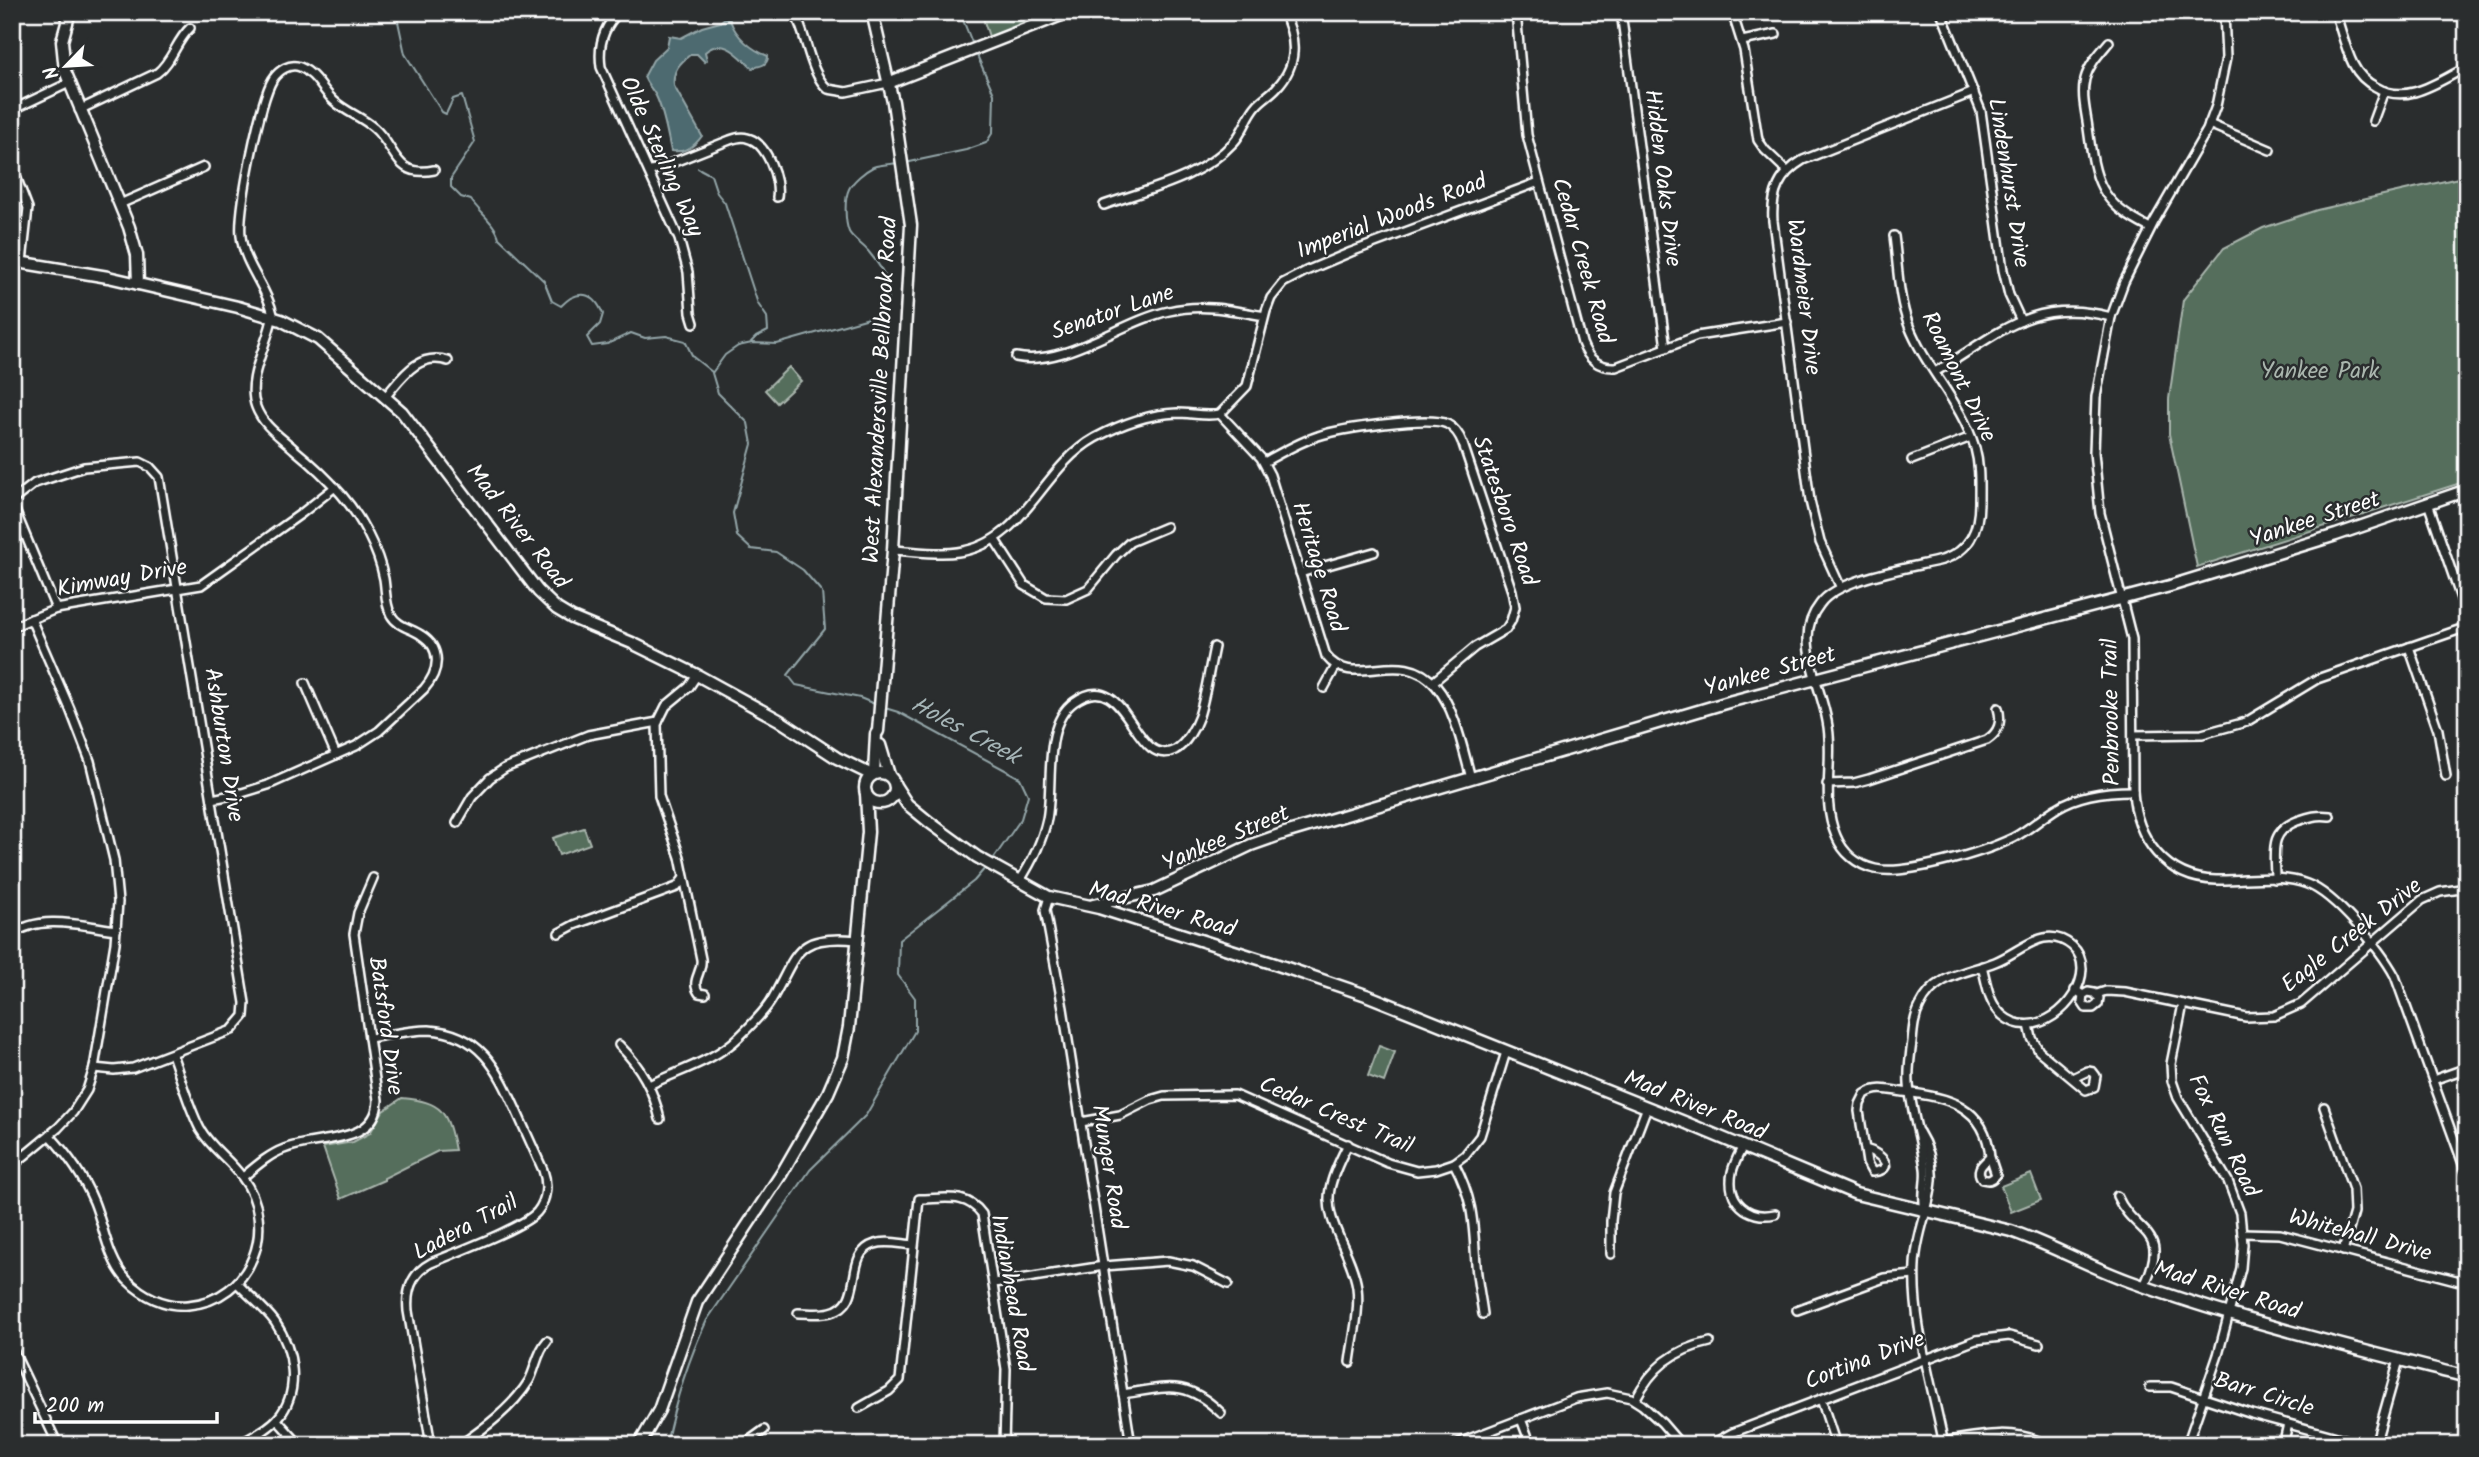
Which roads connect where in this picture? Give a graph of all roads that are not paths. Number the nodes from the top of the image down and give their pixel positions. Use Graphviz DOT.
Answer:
graph roads {
  1 [pos="70,12"];
  2 [pos="620,12"];
  3 [pos="794,12"];
  4 [pos="872,12"];
  5 [pos="1069,12"];
  6 [pos="1283,12"];
  7 [pos="1516,12"];
  8 [pos="1621,12"];
  9 [pos="1732,12"];
  10 [pos="1941,12"];
  11 [pos="2224,12"];
  12 [pos="2335,12"];
  13 [pos="190,28"];
  14 [pos="1776,34"];
  15 [pos="1742,41"];
  16 [pos="2109,42"];
  17 [pos="2467,66"];
  18 [pos="69,83"];
  19 [pos="888,83"];
  20 [pos="1974,92"];
  21 [pos="2384,92"];
  22 [pos="12,110"];
  23 [pos="79,110"];
  24 [pos="2373,121"];
  25 [pos="2209,124"];
  26 [pos="2270,150"];
  27 [pos="12,166"];
  28 [pos="204,166"];
  29 [pos="434,170"];
  30 [pos="1787,171"];
  31 [pos="649,172"];
  32 [pos="1539,182"];
  33 [pos="777,197"];
  34 [pos="120,204"];
  35 [pos="1104,205"];
  36 [pos="2150,228"];
  37 [pos="1894,236"];
  38 [pos="17,261"];
  39 [pos="138,284"];
  40 [pos="1265,316"];
  41 [pos="2111,317"];
  42 [pos="273,318"];
  43 [pos="2021,321"];
  44 [pos="1787,322"];
  45 [pos="694,323"];
  46 [pos="1666,348"];
  47 [pos="1016,357"];
  48 [pos="448,361"];
  49 [pos="1935,372"];
  50 [pos="386,396"];
  51 [pos="1220,414"];
  52 [pos="1971,437"];
  53 [pos="1912,460"];
  54 [pos="1264,462"];
  55 [pos="335,487"];
  56 [pos="2467,490"];
  57 [pos="12,502"];
  58 [pos="2428,503"];
  59 [pos="1166,527"];
  60 [pos="995,540"];
  61 [pos="893,550"];
  62 [pos="1374,552"];
  63 [pos="1300,573"];
  64 [pos="1840,586"];
  65 [pos="178,589"];
  66 [pos="2122,599"];
  67 [pos="56,609"];
  68 [pos="2467,616"];
  69 [pos="31,619"];
  70 [pos="12,627"];
  71 [pos="2467,627"];
  72 [pos="1214,647"];
  73 [pos="2409,647"];
  74 [pos="1336,666"];
  75 [pos="697,675"];
  76 [pos="1816,678"];
  77 [pos="1433,682"];
  78 [pos="305,683"];
  79 [pos="1324,688"];
  80 [pos="1998,708"];
  81 [pos="658,722"];
  82 [pos="878,731"];
  83 [pos="2133,735"];
  84 [pos="336,755"];
  85 [pos="837,758"];
  86 [pos="873,774"];
  87 [pos="889,775"];
  88 [pos="2446,776"];
  89 [pos="1471,778"];
  90 [pos="1827,784"];
  91 [pos="896,787"];
  92 [pos="865,789"];
  93 [pos="2133,792"];
  94 [pos="212,799"];
  95 [pos="885,803"];
  96 [pos="2330,816"];
  97 [pos="929,822"];
  98 [pos="457,823"];
  99 [pos="868,832"];
  100 [pos="373,878"];
  101 [pos="684,878"];
  102 [pos="2275,878"];
  103 [pos="1019,882"];
  104 [pos="2467,888"];
  105 [pos="1049,897"];
  106 [pos="1089,906"];
  107 [pos="116,930"];
  108 [pos="559,933"];
  109 [pos="12,935"];
  110 [pos="857,940"];
  111 [pos="2371,944"];
  112 [pos="1982,967"];
  113 [pos="2075,990"];
  114 [pos="705,994"];
  115 [pos="2097,994"];
  116 [pos="2083,995"];
  117 [pos="2183,1004"];
  118 [pos="2029,1025"];
  119 [pos="369,1038"];
  120 [pos="619,1045"];
  121 [pos="1506,1052"];
  122 [pos="172,1054"];
  123 [pos="94,1068"];
  124 [pos="2467,1068"];
  125 [pos="2073,1078"];
  126 [pos="2433,1080"];
  127 [pos="649,1085"];
  128 [pos="1910,1092"];
  129 [pos="1647,1107"];
  130 [pos="2324,1107"];
  131 [pos="660,1119"];
  132 [pos="1081,1122"];
  133 [pos="50,1136"];
  134 [pos="1348,1144"];
  135 [pos="1743,1146"];
  136 [pos="1865,1149"];
  137 [pos="1990,1157"];
  138 [pos="1454,1163"];
  139 [pos="12,1166"];
  140 [pos="2467,1175"];
  141 [pos="243,1177"];
  142 [pos="2118,1196"];
  143 [pos="1925,1209"];
  144 [pos="1775,1214"];
  145 [pos="2242,1233"];
  146 [pos="913,1245"];
  147 [pos="2343,1251"];
  148 [pos="1611,1254"];
  149 [pos="1104,1266"];
  150 [pos="1914,1275"];
  151 [pos="237,1283"];
  152 [pos="994,1283"];
  153 [pos="2467,1283"];
  154 [pos="1228,1284"];
  155 [pos="2144,1286"];
  156 [pos="1797,1310"];
  157 [pos="798,1313"];
  158 [pos="1483,1314"];
  159 [pos="2229,1314"];
  160 [pos="547,1341"];
  161 [pos="1710,1342"];
  162 [pos="2039,1344"];
  163 [pos="12,1348"];
  164 [pos="1927,1358"];
  165 [pos="2399,1360"];
  166 [pos="1350,1362"];
  167 [pos="2467,1377"];
  168 [pos="2150,1387"];
  169 [pos="1123,1394"];
  170 [pos="2203,1397"];
  171 [pos="1821,1399"];
  172 [pos="1634,1400"];
  173 [pos="859,1408"];
  174 [pos="1222,1413"];
  175 [pos="1521,1419"];
  176 [pos="277,1420"];
  177 [pos="2288,1424"];
  178 [pos="764,1430"];
  179 [pos="1944,1443"];
  180 [pos="58,1445"];
  181 [pos="237,1445"];
  182 [pos="300,1445"];
  183 [pos="431,1445"];
  184 [pos="460,1445"];
  185 [pos="639,1445"];
  186 [pos="743,1445"];
  187 [pos="1004,1445"];
  188 [pos="1131,1445"];
  189 [pos="1454,1445"];
  190 [pos="1531,1445"];
  191 [pos="1681,1445"];
  192 [pos="1710,1445"];
  193 [pos="1836,1445"];
  194 [pos="2047,1445"];
  195 [pos="2187,1445"];
  196 [pos="2283,1445"];
  197 [pos="2366,1445"];
  198 [pos="2375,1445"];
  1 -- 18 [label="street"];
  2 -- 31 [label="street, Olde Sterling Way"];
  3 -- 19 [label="street"];
  4 -- 19 [label="street, West Alexandersville Bellbrook Road"];
  5 -- 19 [label="street"];
  6 -- 35 [label="street"];
  7 -- 32 [label="street, Cedar Creek Road"];
  8 -- 46 [label="street, Hidden Oaks Drive"];
  9 -- 15 [label="street"];
  10 -- 20 [label="street, Lindenhurst Drive"];
  11 -- 25 [label="street, Penbrooke Trail"];
  12 -- 21 [label="street"];
  13 -- 23 [label="street"];
  14 -- 15 [label="street"];
  15 -- 30 [label="street"];
  16 -- 36 [label="street"];
  17 -- 21 [label="street"];
  18 -- 22 [label="street"];
  18 -- 23 [label="street"];
  19 -- 61 [label="street, West Alexandersville Bellbrook Road"];
  20 -- 30 [label="street"];
  20 -- 43 [label="street, Lindenhurst Drive"];
  21 -- 24 [label="street"];
  23 -- 34 [label="street"];
  25 -- 26 [label="street"];
  25 -- 36 [label="street, Penbrooke Trail"];
  27 -- 38 [label="street"];
  28 -- 34 [label="street"];
  29 -- 42 [label="street"];
  30 -- 44 [label="street, Wardmeier Drive"];
  31 -- 33 [label="street"];
  31 -- 45 [label="street, Olde Sterling Way"];
  32 -- 40 [label="street, Imperial Woods Road"];
  32 -- 46 [label="street, Cedar Creek Road"];
  34 -- 39 [label="street"];
  36 -- 41 [label="street, Penbrooke Trail"];
  37 -- 49 [label="street, Roamont Drive"];
  38 -- 39 [label="street, Mad River Road"];
  39 -- 42 [label="street, Mad River Road"];
  40 -- 47 [label="street, Senator Lane"];
  40 -- 51 [label="street, Imperial Woods Road"];
  41 -- 43 [label="street"];
  41 -- 66 [label="street, Penbrooke Trail"];
  42 -- 50 [label="street, Mad River Road"];
  42 -- 55 [label="street"];
  43 -- 49 [label="street"];
  44 -- 46 [label="street, Cedar Creek Road"];
  44 -- 64 [label="street, Wardmeier Drive"];
  48 -- 50 [label="street"];
  49 -- 52 [label="street, Roamont Drive"];
  50 -- 75 [label="street, Mad River Road"];
  51 -- 54 [label="street, Heritage Road"];
  51 -- 60 [label="street"];
  52 -- 53 [label="street"];
  52 -- 64 [label="street, Roamont Drive"];
  54 -- 63 [label="street, Heritage Road"];
  54 -- 77 [label="street, Statesboro Road"];
  55 -- 65 [label="street, Kimway Drive"];
  55 -- 84 [label="street"];
  56 -- 58 [label="street, Yankee Street"];
  57 -- 65 [label="street, Ashburton Drive"];
  57 -- 67 [label="street"];
  58 -- 66 [label="street, Yankee Street"];
  58 -- 68 [label="street"];
  59 -- 60 [label="street"];
  60 -- 61 [label="street"];
  61 -- 82 [label="street, West Alexandersville Bellbrook Road"];
  62 -- 63 [label="street"];
  63 -- 74 [label="street, Heritage Road"];
  64 -- 76 [label="street, Roamont Drive"];
  65 -- 67 [label="street, Kimway Drive"];
  65 -- 94 [label="street, Ashburton Drive"];
  66 -- 76 [label="street, Yankee Street"];
  66 -- 83 [label="street, Penbrooke Trail"];
  67 -- 69 [label="street, Kimway Drive"];
  69 -- 70 [label="street, Kimway Drive"];
  69 -- 107 [label="street"];
  71 -- 73 [label="street"];
  72 -- 103 [label="street"];
  73 -- 83 [label="street"];
  73 -- 88 [label="street"];
  74 -- 77 [label="street, Heritage Road"];
  74 -- 79 [label="street"];
  75 -- 81 [label="street"];
  75 -- 85 [label="street, Mad River Road"];
  76 -- 89 [label="street, Yankee Street"];
  76 -- 90 [label="street, Roamont Drive"];
  77 -- 89 [label="street"];
  78 -- 84 [label="street"];
  80 -- 90 [label="street"];
  81 -- 98 [label="street"];
  81 -- 101 [label="street"];
  82 -- 86 [label="street, West Alexandersville Bellbrook Road"];
  82 -- 87 [label="street, West Alexandersville Bellbrook Road"];
  83 -- 93 [label="street, Penbrooke Trail"];
  84 -- 94 [label="street"];
  85 -- 86 [label="street, Mad River Road"];
  85 -- 92 [label="street, Mad River Road"];
  86 -- 87 [label="street"];
  86 -- 92 [label="street"];
  87 -- 91 [label="street, West Alexandersville Bellbrook Road"];
  89 -- 106 [label="street, Yankee Street"];
  90 -- 93 [label="street, Roamont Drive"];
  91 -- 95 [label="street"];
  91 -- 97 [label="street, Mad River Road"];
  92 -- 95 [label="street"];
  92 -- 99 [label="street"];
  93 -- 102 [label="street, Penbrooke Trail"];
  94 -- 122 [label="street, Ashburton Drive"];
  95 -- 97 [label="street, Mad River Road"];
  95 -- 99 [label="street"];
  96 -- 102 [label="street"];
  97 -- 103 [label="street, Mad River Road"];
  99 -- 110 [label="street"];
  100 -- 119 [label="street, Batsford Drive"];
  101 -- 108 [label="street"];
  101 -- 114 [label="street"];
  102 -- 111 [label="street, Penbrooke Trail"];
  103 -- 105 [label="street, Mad River Road"];
  104 -- 111 [label="street, Eagle Creek Drive"];
  105 -- 106 [label="street, Mad River Road"];
  105 -- 132 [label="street, Munger Road"];
  106 -- 121 [label="street, Mad River Road"];
  107 -- 109 [label="street"];
  107 -- 123 [label="street"];
  110 -- 127 [label="street"];
  110 -- 185 [label="street"];
  111 -- 117 [label="street, Eagle Creek Drive"];
  111 -- 126 [label="street, Penbrooke Trail"];
  112 -- 113 [label="street"];
  112 -- 118 [label="street"];
  112 -- 128 [label="street"];
  113 -- 116 [label="street"];
  113 -- 118 [label="street"];
  115 -- 116 [label="street"];
  115 -- 116 [label="street"];
  115 -- 117 [label="street, Eagle Creek Drive"];
  117 -- 145 [label="street, Fox Run Road"];
  118 -- 125 [label="street"];
  119 -- 141 [label="street, Batsford Drive"];
  119 -- 183 [label="street, Ladera Trail"];
  120 -- 127 [label="street"];
  121 -- 129 [label="street, Mad River Road"];
  121 -- 138 [label="street"];
  122 -- 123 [label="street, Ashburton Drive"];
  122 -- 141 [label="street"];
  123 -- 133 [label="street"];
  124 -- 126 [label="street"];
  126 -- 140 [label="street, Penbrooke Trail"];
  127 -- 131 [label="street"];
  128 -- 136 [label="street"];
  128 -- 137 [label="street"];
  128 -- 143 [label="street"];
  129 -- 135 [label="street, Mad River Road"];
  129 -- 148 [label="street"];
  130 -- 147 [label="street"];
  132 -- 134 [label="street, Cedar Crest Trail"];
  132 -- 149 [label="street, Munger Road"];
  133 -- 139 [label="street"];
  133 -- 151 [label="street"];
  134 -- 138 [label="street, Cedar Crest Trail"];
  134 -- 166 [label="street"];
  135 -- 143 [label="street, Mad River Road"];
  135 -- 144 [label="street"];
  138 -- 158 [label="street"];
  141 -- 151 [label="street"];
  142 -- 155 [label="street"];
  143 -- 150 [label="street"];
  143 -- 155 [label="street, Mad River Road"];
  145 -- 147 [label="street, Whitehall Drive"];
  145 -- 159 [label="street, Fox Run Road"];
  146 -- 152 [label="street, Indianhead Road"];
  146 -- 157 [label="street"];
  146 -- 173 [label="street"];
  147 -- 153 [label="street, Whitehall Drive"];
  149 -- 152 [label="street"];
  149 -- 154 [label="street"];
  149 -- 169 [label="street, Munger Road"];
  150 -- 156 [label="street"];
  150 -- 164 [label="street"];
  151 -- 176 [label="street"];
  152 -- 187 [label="street, Indianhead Road"];
  155 -- 159 [label="street, Mad River Road"];
  159 -- 165 [label="street, Mad River Road"];
  159 -- 170 [label="street, Fox Run Road"];
  160 -- 184 [label="street"];
  161 -- 172 [label="street"];
  162 -- 164 [label="street, Cortina Drive"];
  163 -- 180 [label="street"];
  164 -- 171 [label="street, Cortina Drive"];
  164 -- 179 [label="street"];
  165 -- 167 [label="street, Mad River Road"];
  165 -- 198 [label="street"];
  168 -- 170 [label="street, Barr Circle"];
  169 -- 174 [label="street"];
  169 -- 188 [label="street, Munger Road"];
  170 -- 177 [label="street, Barr Circle"];
  170 -- 195 [label="street, Fox Run Road"];
  171 -- 192 [label="street, Cortina Drive"];
  171 -- 193 [label="street"];
  172 -- 175 [label="street"];
  172 -- 191 [label="street"];
  175 -- 189 [label="street"];
  175 -- 190 [label="street"];
  176 -- 181 [label="street"];
  176 -- 182 [label="street"];
  177 -- 196 [label="street"];
  177 -- 197 [label="street, Barr Circle"];
  178 -- 186 [label="street"];
  179 -- 194 [label="street"];
}
